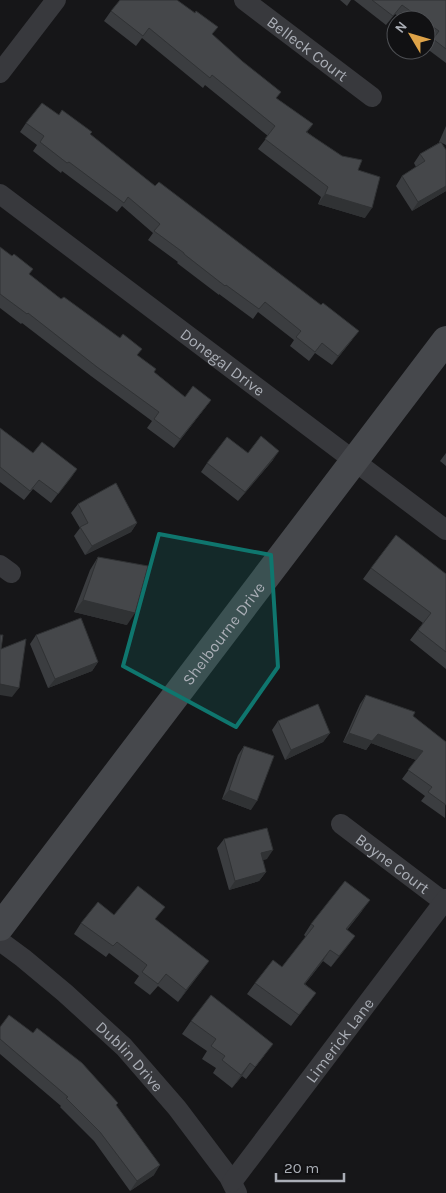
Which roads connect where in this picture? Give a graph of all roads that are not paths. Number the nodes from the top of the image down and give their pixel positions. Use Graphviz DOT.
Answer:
graph roads {
  1 [pos="56,0"];
  2 [pos="244,0"];
  3 [pos="0,73"];
  4 [pos="372,97"];
  5 [pos="0,194"];
  6 [pos="446,340"];
  7 [pos="354,461"];
  8 [pos="446,530"];
  9 [pos="341,824"];
  10 [pos="445,901"];
  11 [pos="0,927"];
  12 [pos="0,941"];
  13 [pos="235,1188"];
  1 -- 3 [label="street"];
  2 -- 4 [label="street, Belleck Court"];
  5 -- 7 [label="street, Donegal Drive"];
  6 -- 7 [label="main road, Shelbourne Drive"];
  7 -- 8 [label="street, Donegal Drive"];
  7 -- 11 [label="main road, Shelbourne Drive"];
  9 -- 10 [label="street, Boyne Court"];
  10 -- 13 [label="street, Limerick Lane"];
  12 -- 13 [label="street, Dublin Drive"];
}
